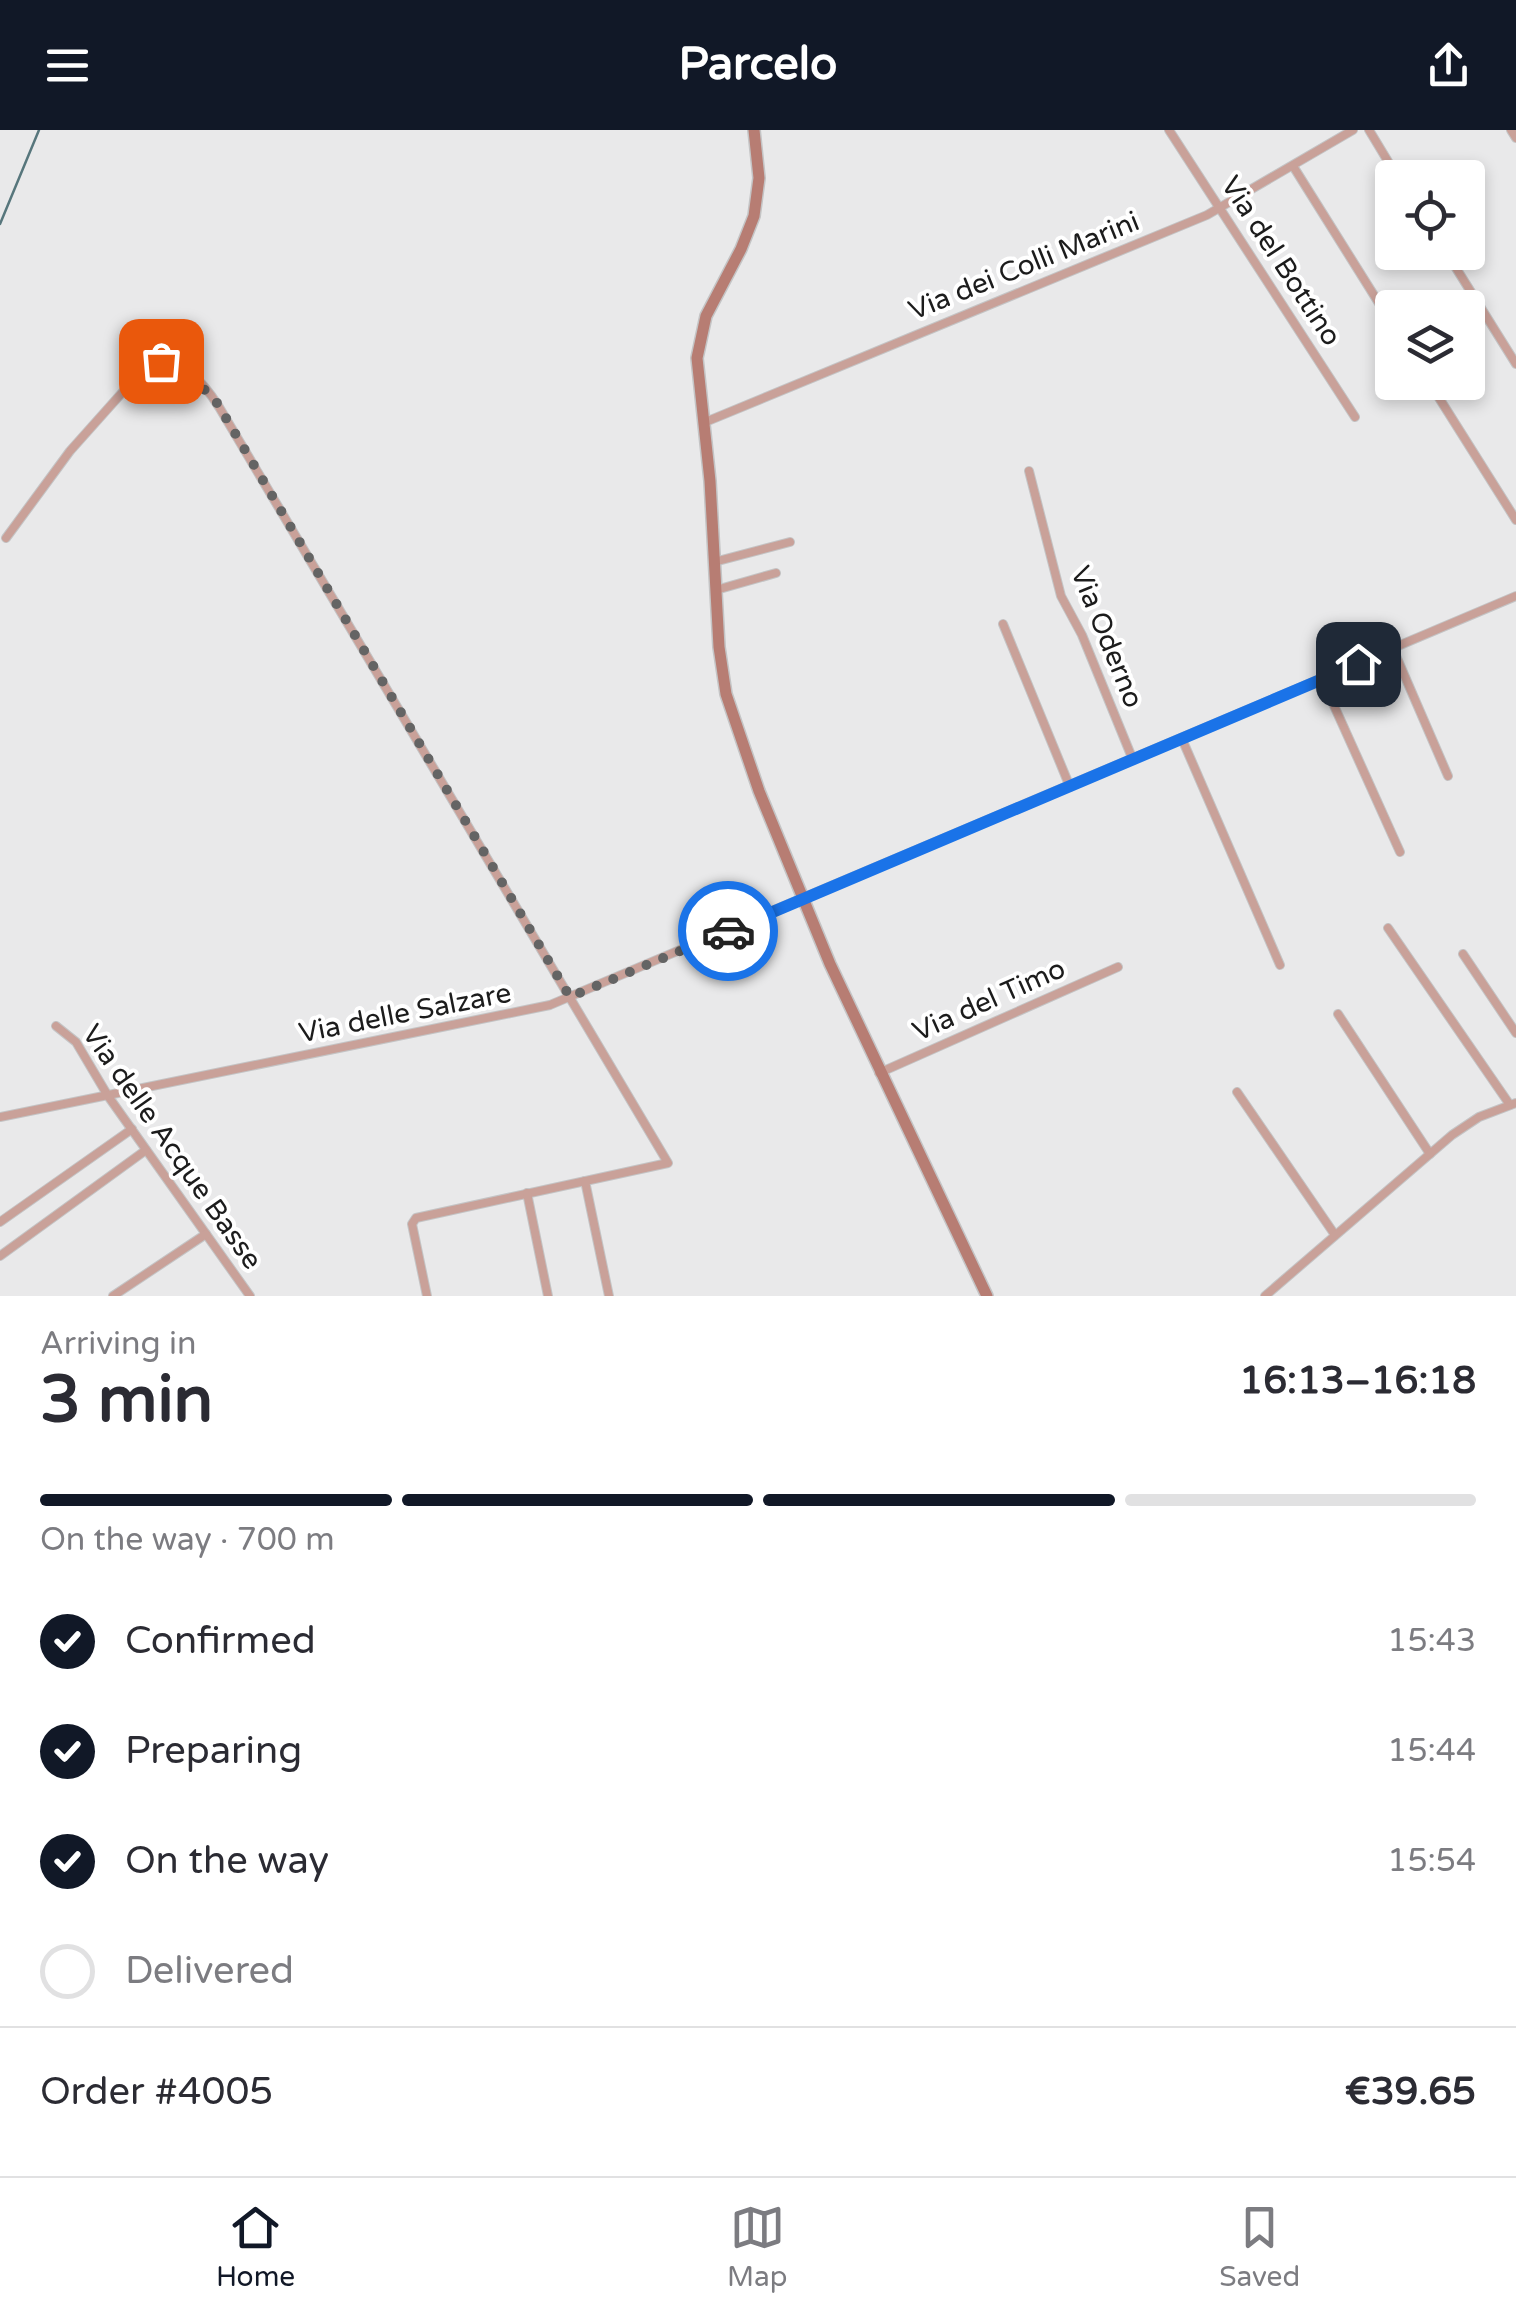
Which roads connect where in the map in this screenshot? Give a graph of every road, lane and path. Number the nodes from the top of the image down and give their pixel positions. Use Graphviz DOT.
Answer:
graph roads {
  1 [pos="754,130"];
  2 [pos="1170,130"];
  3 [pos="1351,130"];
  4 [pos="1368,130"];
  5 [pos="1511,130"];
  6 [pos="1516,138"];
  7 [pos="1387,160"];
  8 [pos="1292,166"];
  9 [pos="1220,209"];
  10 [pos="1457,270"];
  11 [pos="1375,297"];
  12 [pos="1516,364"];
  13 [pos="1441,400"];
  14 [pos="1355,417"];
  15 [pos="703,423"];
  16 [pos="1029,471"];
  17 [pos="1516,520"];
  18 [pos="6,538"];
  19 [pos="790,542"];
  20 [pos="714,562"];
  21 [pos="776,573"];
  22 [pos="716,590"];
  23 [pos="1516,596"];
  24 [pos="1003,624"];
  25 [pos="1393,648"];
  26 [pos="1322,679"];
  27 [pos="1182,739"];
  28 [pos="1133,760"];
  29 [pos="1448,776"];
  30 [pos="1070,787"];
  31 [pos="1400,852"];
  32 [pos="803,899"];
  33 [pos="1388,928"];
  34 [pos="1462,954"];
  35 [pos="1280,965"];
  36 [pos="1118,967"];
  37 [pos="570,997"];
  38 [pos="1338,1014"];
  39 [pos="56,1026"];
  40 [pos="1516,1033"];
  41 [pos="878,1073"];
  42 [pos="1237,1092"];
  43 [pos="108,1096"];
  44 [pos="1513,1104"];
  45 [pos="0,1118"];
  46 [pos="132,1129"];
  47 [pos="146,1150"];
  48 [pos="1430,1154"];
  49 [pos="585,1181"];
  50 [pos="527,1194"];
  51 [pos="0,1222"];
  52 [pos="206,1234"];
  53 [pos="1335,1235"];
  54 [pos="0,1256"];
  55 [pos="247,1292"];
  56 [pos="113,1296"];
  57 [pos="232,1296"];
  58 [pos="427,1296"];
  59 [pos="548,1296"];
  60 [pos="609,1296"];
  61 [pos="986,1296"];
  62 [pos="1265,1296"];
  1 -- 15 [label="main road"];
  2 -- 9 [label="street, Via del Bottino"];
  3 -- 8 [label="street, Via dei Colli Marini"];
  4 -- 7 [label="street"];
  5 -- 6 [label="street"];
  8 -- 9 [label="street, Via dei Colli Marini"];
  8 -- 11 [label="street"];
  9 -- 14 [label="street, Via del Bottino"];
  9 -- 15 [label="street, Via dei Colli Marini"];
  10 -- 12 [label="street"];
  13 -- 17 [label="street"];
  15 -- 20 [label="main road"];
  16 -- 28 [label="street, Via Oderno"];
  18 -- 37 [label="street"];
  19 -- 20 [label="street"];
  20 -- 22 [label="main road"];
  21 -- 22 [label="street"];
  22 -- 32 [label="main road"];
  23 -- 25 [label="street, Via delle Salzare"];
  24 -- 30 [label="street"];
  25 -- 26 [label="street, Via delle Salzare"];
  25 -- 29 [label="street"];
  26 -- 27 [label="street, Via delle Salzare"];
  26 -- 31 [label="street"];
  27 -- 28 [label="street, Via delle Salzare"];
  27 -- 35 [label="street"];
  28 -- 30 [label="street, Via delle Salzare"];
  30 -- 32 [label="street, Via delle Salzare"];
  32 -- 37 [label="street, Via delle Salzare"];
  32 -- 41 [label="main road"];
  33 -- 44 [label="street"];
  34 -- 40 [label="street"];
  36 -- 41 [label="street, Via del Timo"];
  37 -- 43 [label="street, Via delle Salzare"];
  37 -- 49 [label="street"];
  38 -- 48 [label="street"];
  39 -- 43 [label="street, Via delle Acque Basse"];
  41 -- 61 [label="main road"];
  42 -- 53 [label="street"];
  43 -- 45 [label="street, Via delle Salzare"];
  43 -- 46 [label="street, Via delle Acque Basse"];
  44 -- 48 [label="street"];
  46 -- 47 [label="street, Via delle Acque Basse"];
  46 -- 51 [label="street"];
  47 -- 52 [label="street, Via delle Acque Basse"];
  47 -- 54 [label="street"];
  48 -- 53 [label="street"];
  49 -- 50 [label="street"];
  49 -- 60 [label="street"];
  50 -- 58 [label="street"];
  50 -- 59 [label="street"];
  52 -- 55 [label="street, Via delle Acque Basse"];
  52 -- 56 [label="street"];
  53 -- 62 [label="street"];
  55 -- 57 [label="street"];
}
